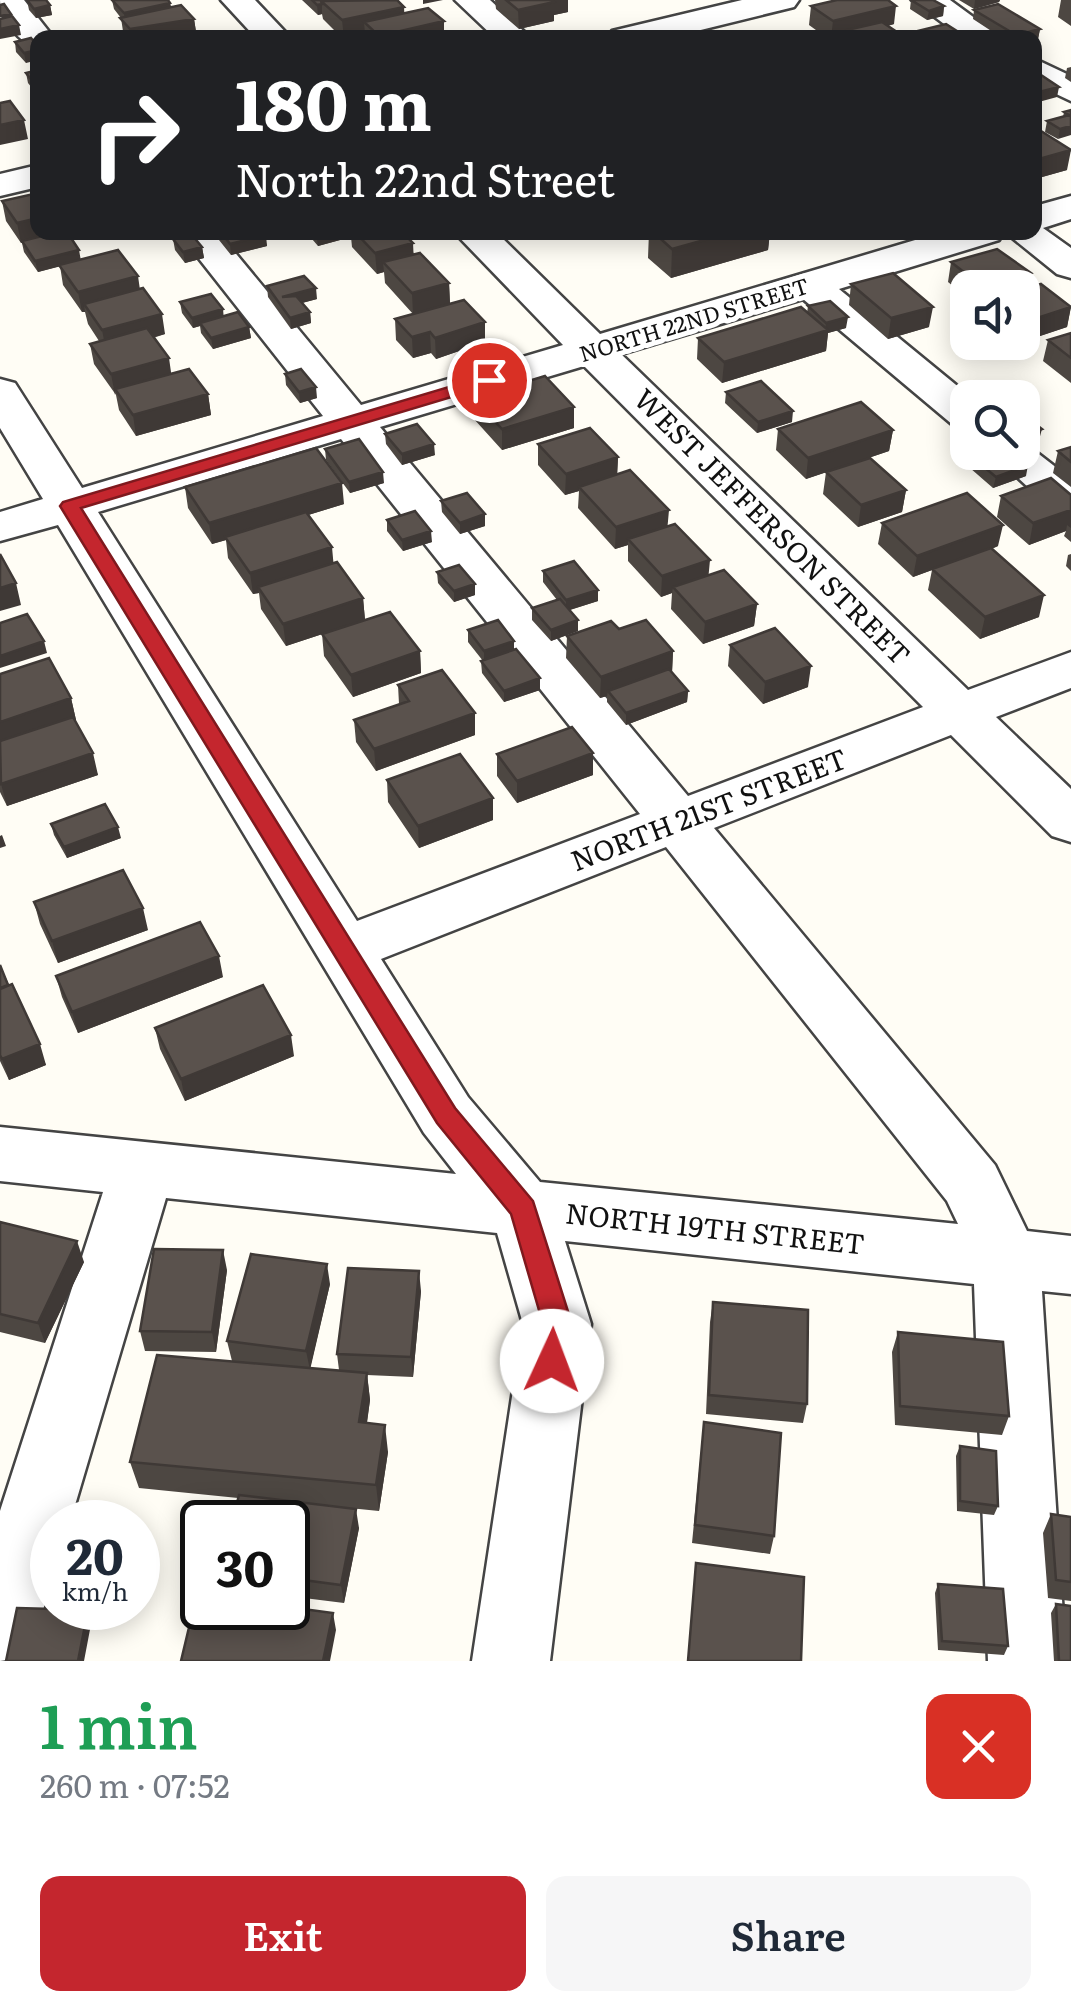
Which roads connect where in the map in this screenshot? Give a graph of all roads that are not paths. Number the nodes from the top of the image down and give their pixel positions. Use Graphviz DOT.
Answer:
graph roads {
  1 [pos="7,0"];
  2 [pos="237,0"];
  3 [pos="470,0"];
  4 [pos="783,0"];
  5 [pos="928,0"];
  6 [pos="708,8"];
  7 [pos="31,30"];
  8 [pos="267,30"];
  9 [pos="506,30"];
  10 [pos="646,30"];
  11 [pos="739,30"];
  12 [pos="974,30"];
  13 [pos="1042,73"];
  14 [pos="1071,92"];
  15 [pos="30,178"];
  16 [pos="0,184"];
  17 [pos="1071,207"];
  18 [pos="1042,216"];
  19 [pos="203,240"];
  20 [pos="481,240"];
  21 [pos="959,240"];
  22 [pos="1035,240"];
  23 [pos="1071,266"];
  24 [pos="810,285"];
  25 [pos="592,350"];
  26 [pos="0,392"];
  27 [pos="950,401"];
  28 [pos="351,422"];
  29 [pos="1033,470"];
  30 [pos="1071,502"];
  31 [pos="70,506"];
  32 [pos="0,527"];
  33 [pos="1071,669"];
  34 [pos="960,714"];
  35 [pos="676,822"];
  36 [pos="1071,822"];
  37 [pos="346,949"];
  38 [pos="0,1154"];
  39 [pos="142,1169"];
  40 [pos="524,1209"];
  41 [pos="1006,1258"];
  42 [pos="1071,1265"];
  43 [pos="0,1630"];
  44 [pos="511,1661"];
  45 [pos="1028,1661"];
  1 -- 7 [label="street"];
  2 -- 8 [label="street"];
  3 -- 9 [label="street"];
  4 -- 6 [label="street"];
  5 -- 12 [label="street"];
  6 -- 10 [label="street"];
  6 -- 11 [label="street"];
  13 -- 14 [label="street"];
  15 -- 16 [label="street"];
  17 -- 18 [label="street"];
  19 -- 28 [label="street"];
  20 -- 25 [label="street, WEST JEFFERSON STREET"];
  21 -- 24 [label="street, NORTH 22ND STREET"];
  22 -- 23 [label="street"];
  24 -- 25 [label="street, NORTH 22ND STREET"];
  24 -- 27 [label="street"];
  25 -- 28 [label="street, NORTH 22ND STREET"];
  25 -- 34 [label="street, WEST JEFFERSON STREET"];
  26 -- 31 [label="street"];
  28 -- 31 [label="street, NORTH 22ND STREET"];
  28 -- 35 [label="street"];
  29 -- 30 [label="street"];
  31 -- 32 [label="street, NORTH 22ND STREET"];
  31 -- 37 [label="street"];
  33 -- 34 [label="street, NORTH 21ST STREET"];
  34 -- 35 [label="street, NORTH 21ST STREET"];
  34 -- 36 [label="street, WEST JEFFERSON STREET"];
  35 -- 37 [label="street, NORTH 21ST STREET"];
  35 -- 41 [label="street"];
  37 -- 40 [label="street"];
  38 -- 39 [label="street, NORTH 19TH STREET"];
  39 -- 40 [label="street, NORTH 19TH STREET"];
  39 -- 43 [label="street"];
  40 -- 41 [label="street, NORTH 19TH STREET"];
  40 -- 44 [label="street"];
  41 -- 42 [label="street, NORTH 19TH STREET"];
  41 -- 45 [label="street"];
}
